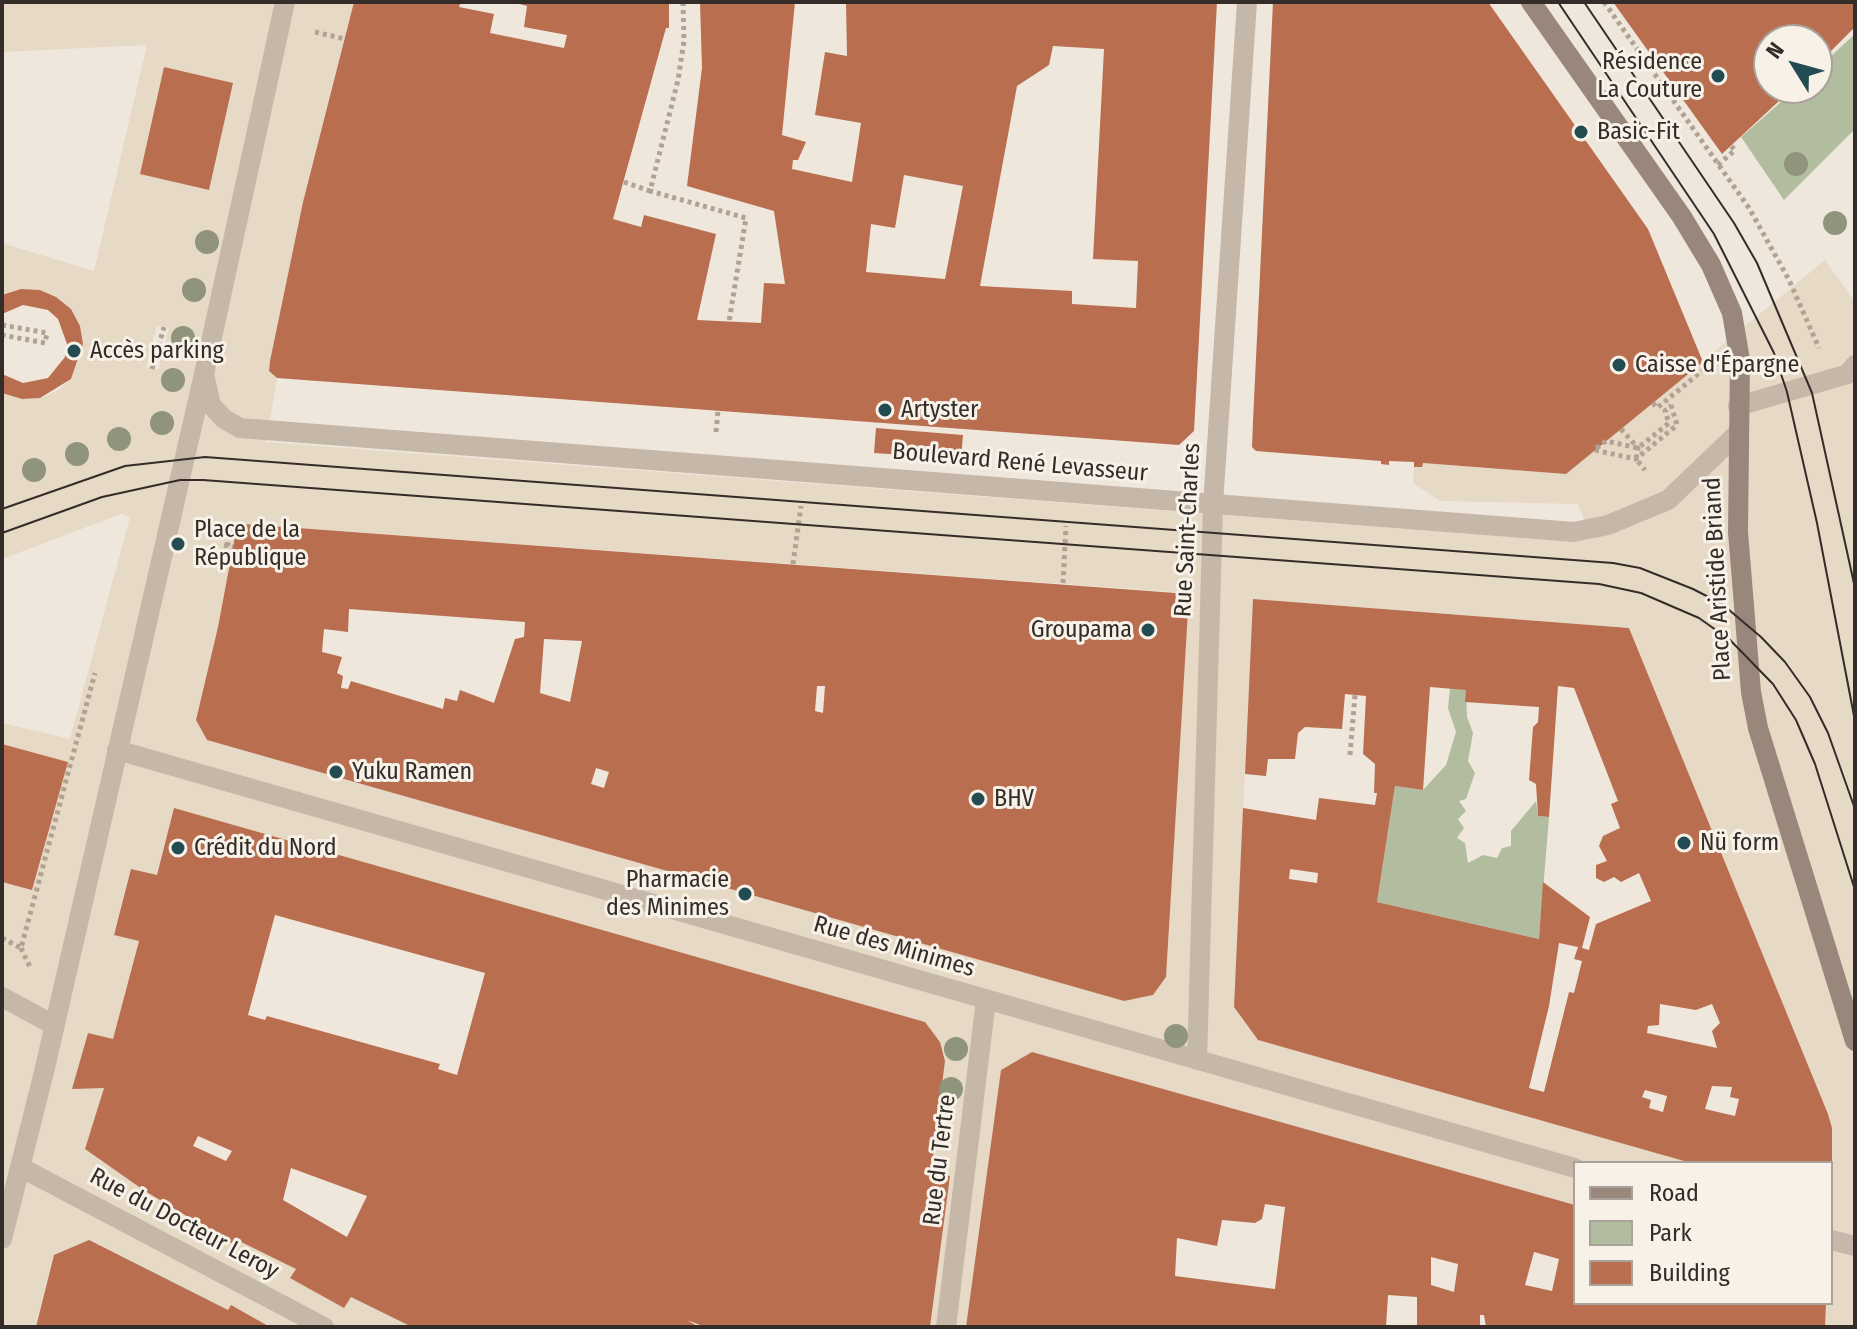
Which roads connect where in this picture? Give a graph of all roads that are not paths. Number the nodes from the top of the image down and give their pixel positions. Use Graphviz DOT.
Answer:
graph roads {
  1 [pos="285,2"];
  2 [pos="1247,2"];
  3 [pos="1531,2"];
  4 [pos="1855,365"];
  5 [pos="204,374"];
  6 [pos="1738,406"];
  7 [pos="1737,434"];
  8 [pos="1213,504"];
  9 [pos="117,750"];
  10 [pos="2,997"];
  11 [pos="986,1000"];
  12 [pos="54,1025"];
  13 [pos="1855,1041"];
  14 [pos="1197,1060"];
  15 [pos="20,1167"];
  16 [pos="1573,1167"];
  17 [pos="2,1239"];
  18 [pos="1833,1240"];
  19 [pos="1855,1246"];
  20 [pos="324,1327"];
  21 [pos="946,1327"];
  1 -- 5 [label="street"];
  2 -- 8 [label="street, Rue Saint-Charles"];
  3 -- 6 [label="main road, Place Aristide Briand"];
  4 -- 6 [label="street"];
  5 -- 8 [label="street, Boulevard René Levasseur"];
  5 -- 9 [label="street"];
  6 -- 7 [label="main road, Place Aristide Briand"];
  7 -- 8 [label="street, Boulevard René Levasseur"];
  7 -- 13 [label="main road, Place Aristide Briand"];
  8 -- 14 [label="street, Rue Saint-Charles"];
  9 -- 11 [label="street, Rue des Minimes"];
  9 -- 12 [label="street"];
  10 -- 12 [label="street"];
  11 -- 14 [label="street, Rue des Minimes"];
  11 -- 21 [label="street, Rue du Tertre"];
  12 -- 15 [label="street"];
  14 -- 16 [label="street, Rue des Minimes"];
  15 -- 17 [label="street"];
  15 -- 20 [label="street, Rue du Docteur Leroy"];
  18 -- 19 [label="street"];
}
